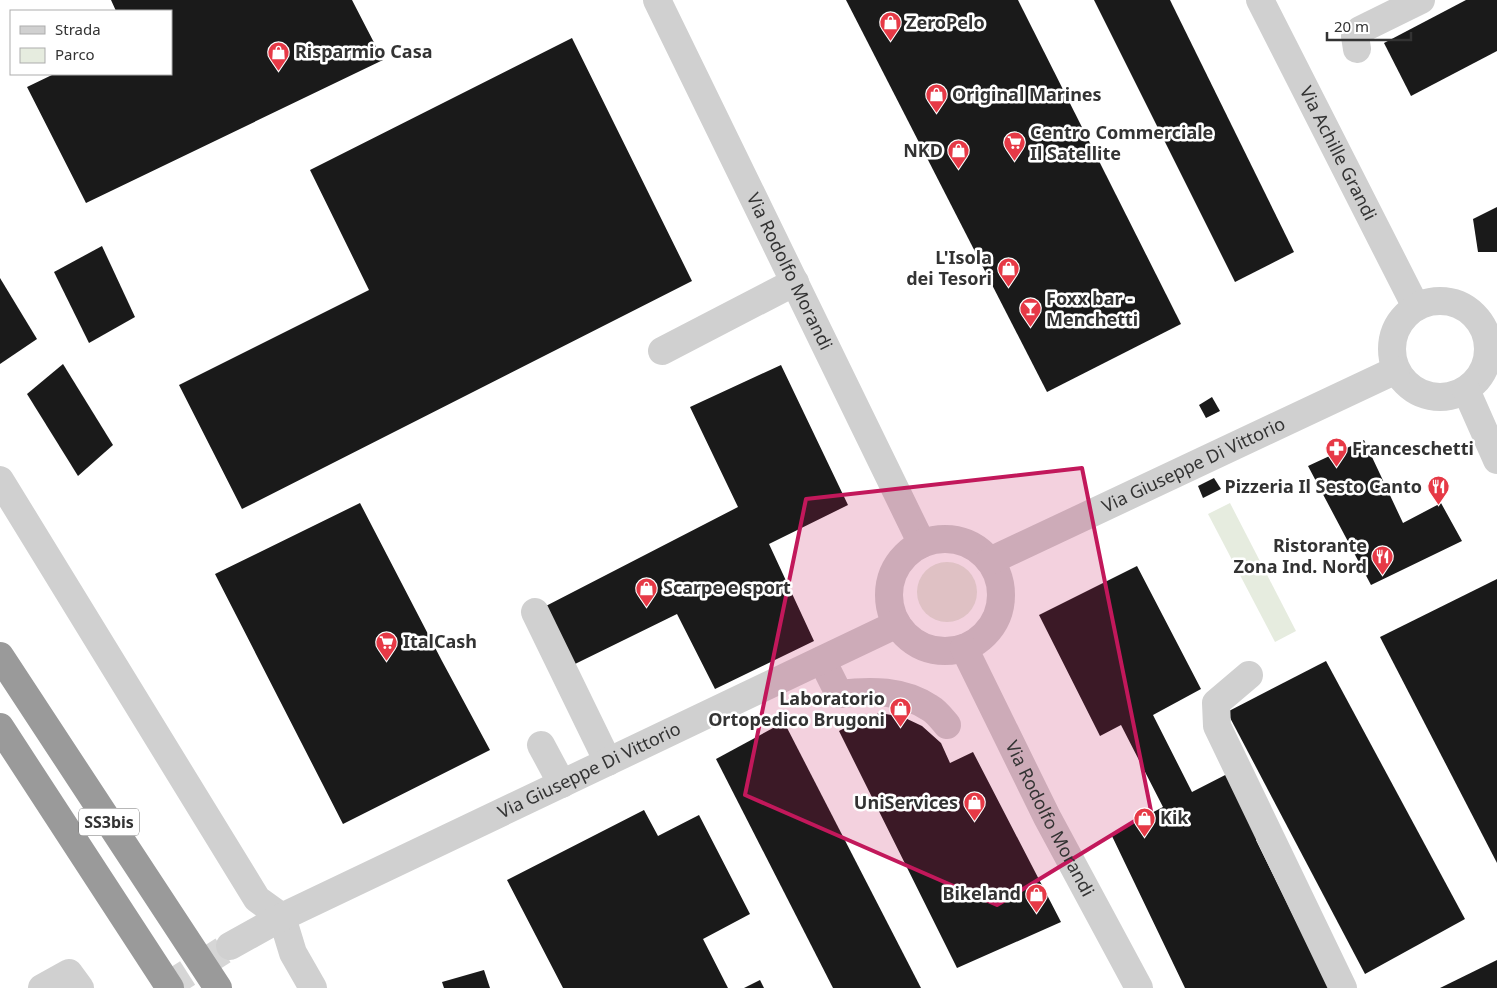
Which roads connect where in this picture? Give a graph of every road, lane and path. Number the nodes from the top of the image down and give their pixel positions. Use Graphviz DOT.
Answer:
graph roads {
  1 [pos="657,0"];
  2 [pos="1260,0"];
  3 [pos="1422,0"];
  4 [pos="1356,49"];
  5 [pos="795,282"];
  6 [pos="1416,307"];
  7 [pos="1490,327"];
  8 [pos="662,351"];
  9 [pos="1396,370"];
  10 [pos="1466,390"];
  11 [pos="1497,460"];
  12 [pos="0,480"];
  13 [pos="922,544"];
  14 [pos="990,561"];
  15 [pos="535,612"];
  16 [pos="897,624"];
  17 [pos="964,648"];
  18 [pos="0,656"];
  19 [pos="822,660"];
  20 [pos="1249,676"];
  21 [pos="947,725"];
  22 [pos="0,727"];
  23 [pos="541,746"];
  24 [pos="608,762"];
  25 [pos="562,784"];
  26 [pos="282,917"];
  27 [pos="230,946"];
  28 [pos="42,988"];
  29 [pos="80,988"];
  30 [pos="170,988"];
  31 [pos="218,988"];
  32 [pos="313,988"];
  33 [pos="1139,988"];
  34 [pos="1343,988"];
  1 -- 5 [label="street, Via Rodolfo Morandi"];
  2 -- 6 [label="street, Via Achille Grandi"];
  3 -- 4 [label="street"];
  5 -- 8 [label="street"];
  5 -- 13 [label="street, Via Rodolfo Morandi"];
  6 -- 7 [label="street"];
  6 -- 9 [label="street"];
  7 -- 10 [label="street"];
  9 -- 10 [label="street"];
  9 -- 14 [label="street, Via Giuseppe Di Vittorio"];
  10 -- 11 [label="street"];
  12 -- 26 [label="street"];
  13 -- 14 [label="street"];
  13 -- 16 [label="street"];
  14 -- 17 [label="street"];
  15 -- 24 [label="street"];
  16 -- 17 [label="street"];
  16 -- 19 [label="street, Via Giuseppe Di Vittorio"];
  17 -- 33 [label="street, Via Rodolfo Morandi"];
  18 -- 31 [label="highway, SS3bis"];
  19 -- 21 [label="street"];
  19 -- 24 [label="street, Via Giuseppe Di Vittorio"];
  20 -- 34 [label="street"];
  22 -- 30 [label="highway, SS3bis"];
  23 -- 25 [label="street"];
  24 -- 25 [label="street, Via Giuseppe Di Vittorio"];
  25 -- 26 [label="street, Via Giuseppe Di Vittorio"];
  26 -- 27 [label="street, Via Giuseppe Di Vittorio"];
  26 -- 32 [label="street"];
  28 -- 29 [label="street"];
}
